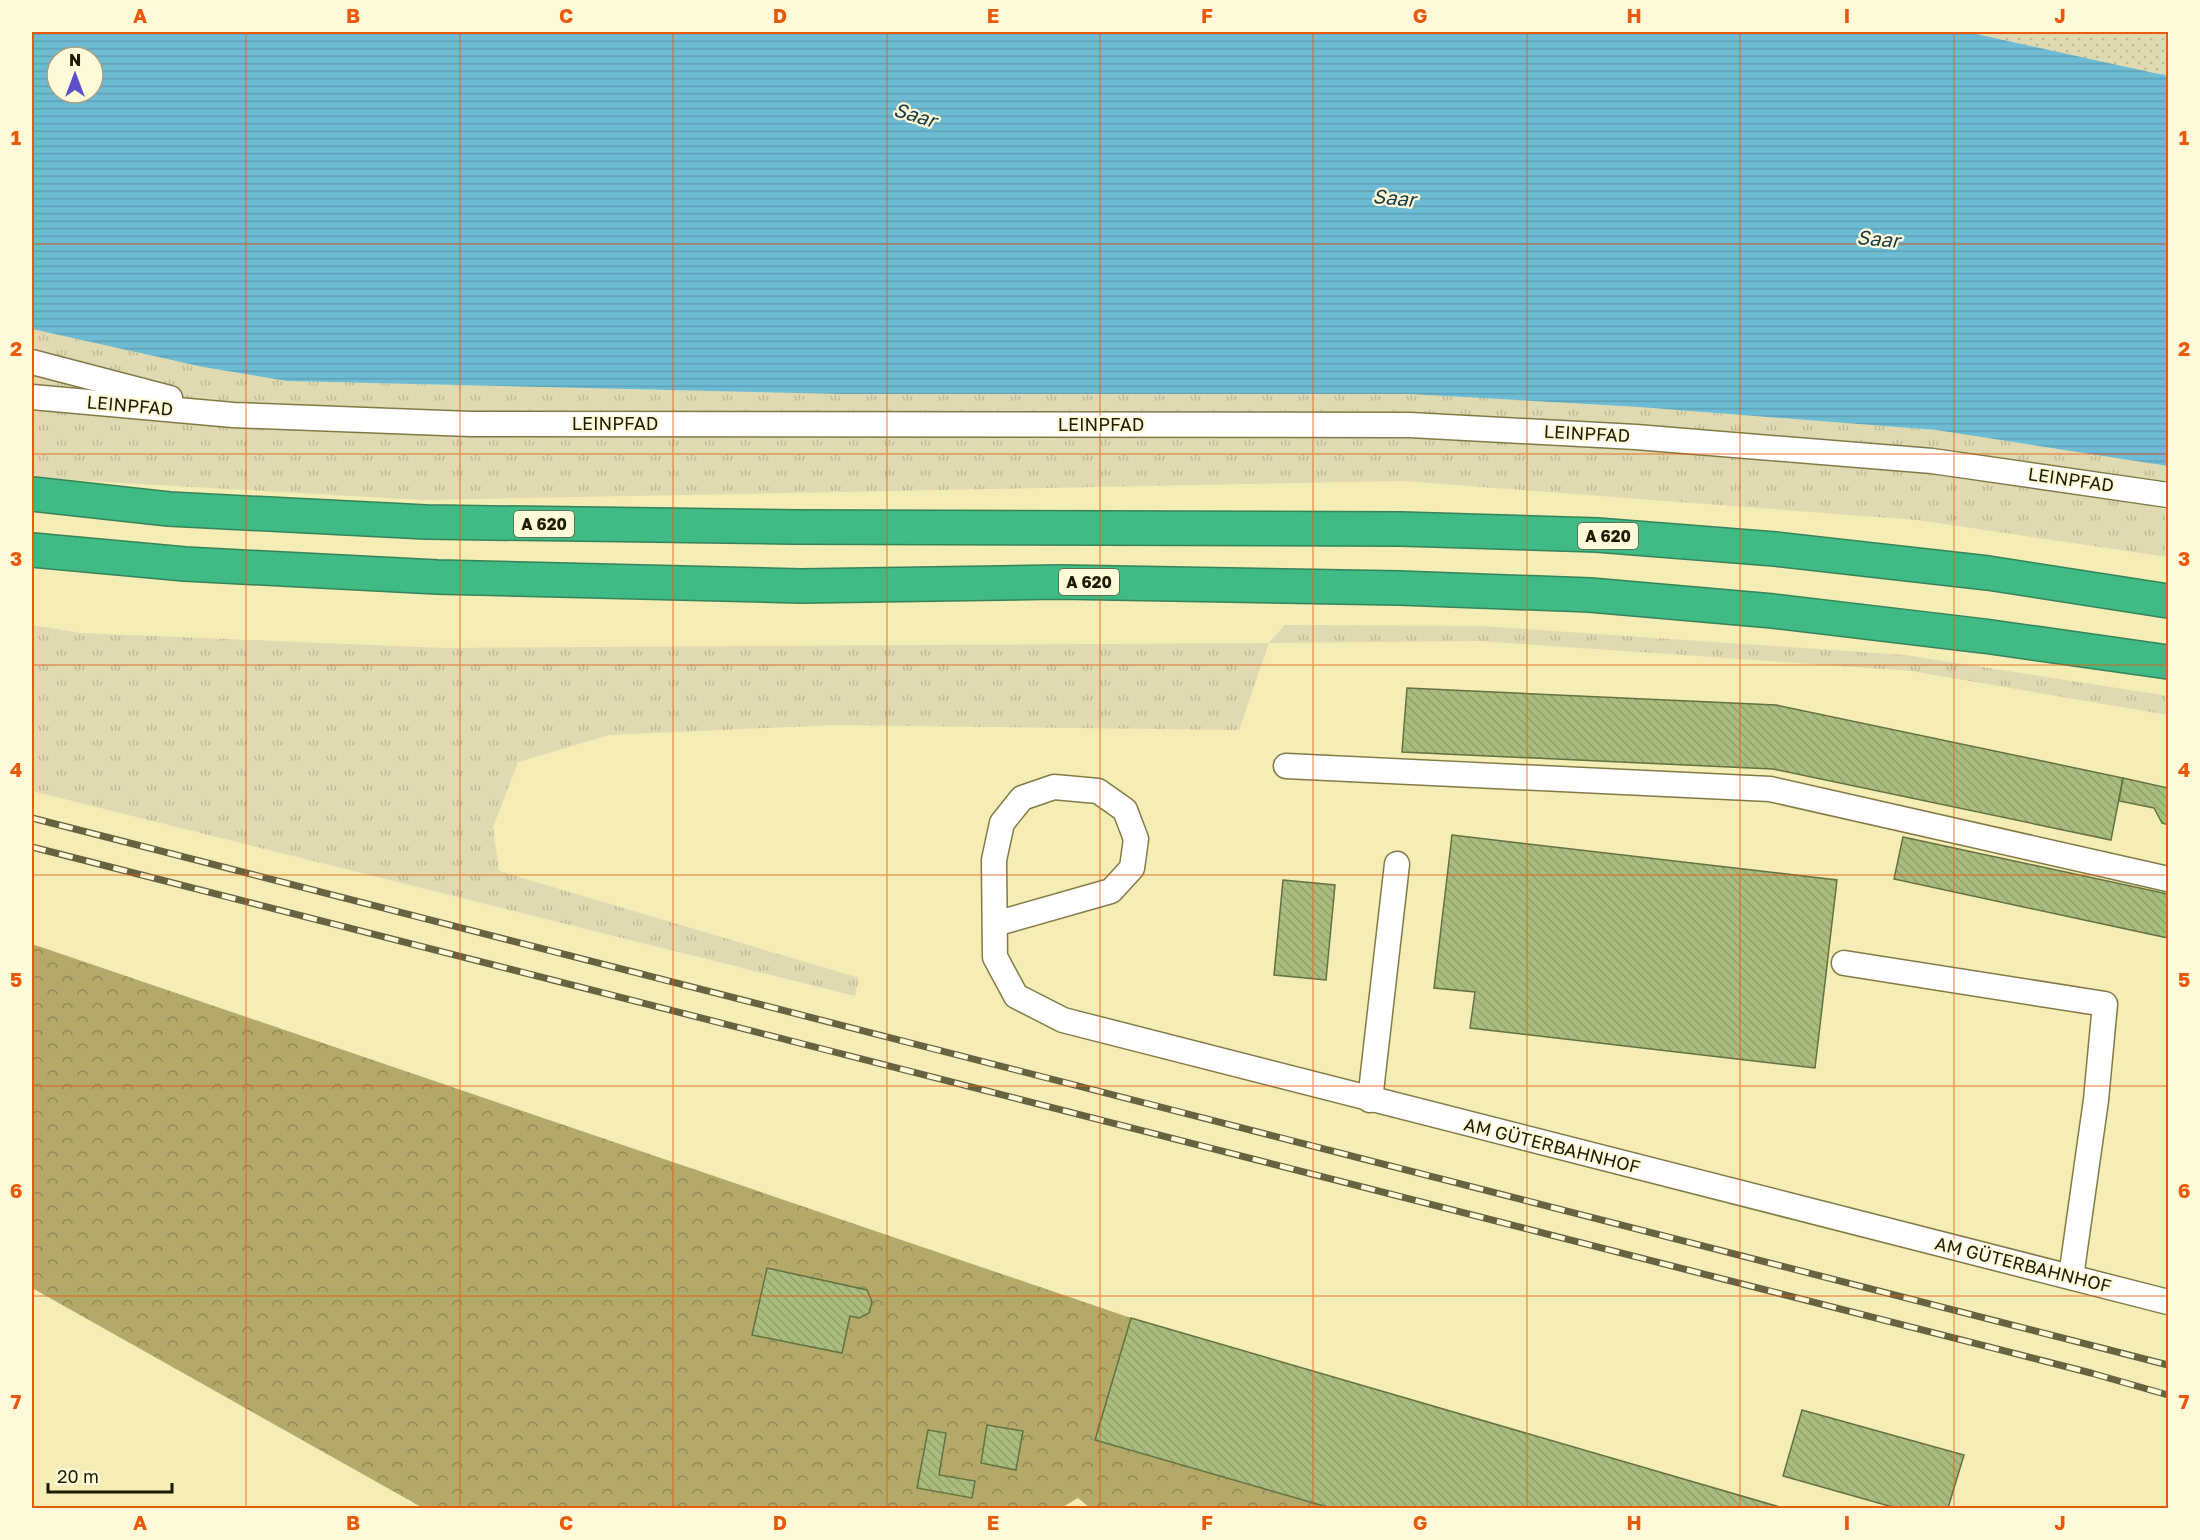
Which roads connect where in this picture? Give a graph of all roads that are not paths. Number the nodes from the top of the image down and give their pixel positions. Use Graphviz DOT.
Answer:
graph roads {
  1 [pos="32,362"];
  2 [pos="32,398"];
  3 [pos="233,415"];
  4 [pos="32,494"];
  5 [pos="2169,495"];
  6 [pos="32,550"];
  7 [pos="2169,601"];
  8 [pos="2169,662"];
  9 [pos="1286,766"];
  10 [pos="1397,864"];
  11 [pos="2169,879"];
  12 [pos="995,924"];
  13 [pos="1844,963"];
  14 [pos="1370,1100"];
  15 [pos="2071,1278"];
  16 [pos="2169,1302"];
  1 -- 3 [label="lane"];
  2 -- 3 [label="lane, LEINPFAD"];
  3 -- 5 [label="lane, LEINPFAD"];
  4 -- 7 [label="highway, A 620"];
  6 -- 8 [label="highway, A 620"];
  9 -- 11 [label="lane"];
  10 -- 14 [label="lane"];
  12 -- 12 [label="lane, AM GÜTERBAHNHOF"];
  12 -- 14 [label="lane, AM GÜTERBAHNHOF"];
  13 -- 15 [label="lane"];
  14 -- 15 [label="lane, AM GÜTERBAHNHOF"];
  15 -- 16 [label="lane, AM GÜTERBAHNHOF"];
}
